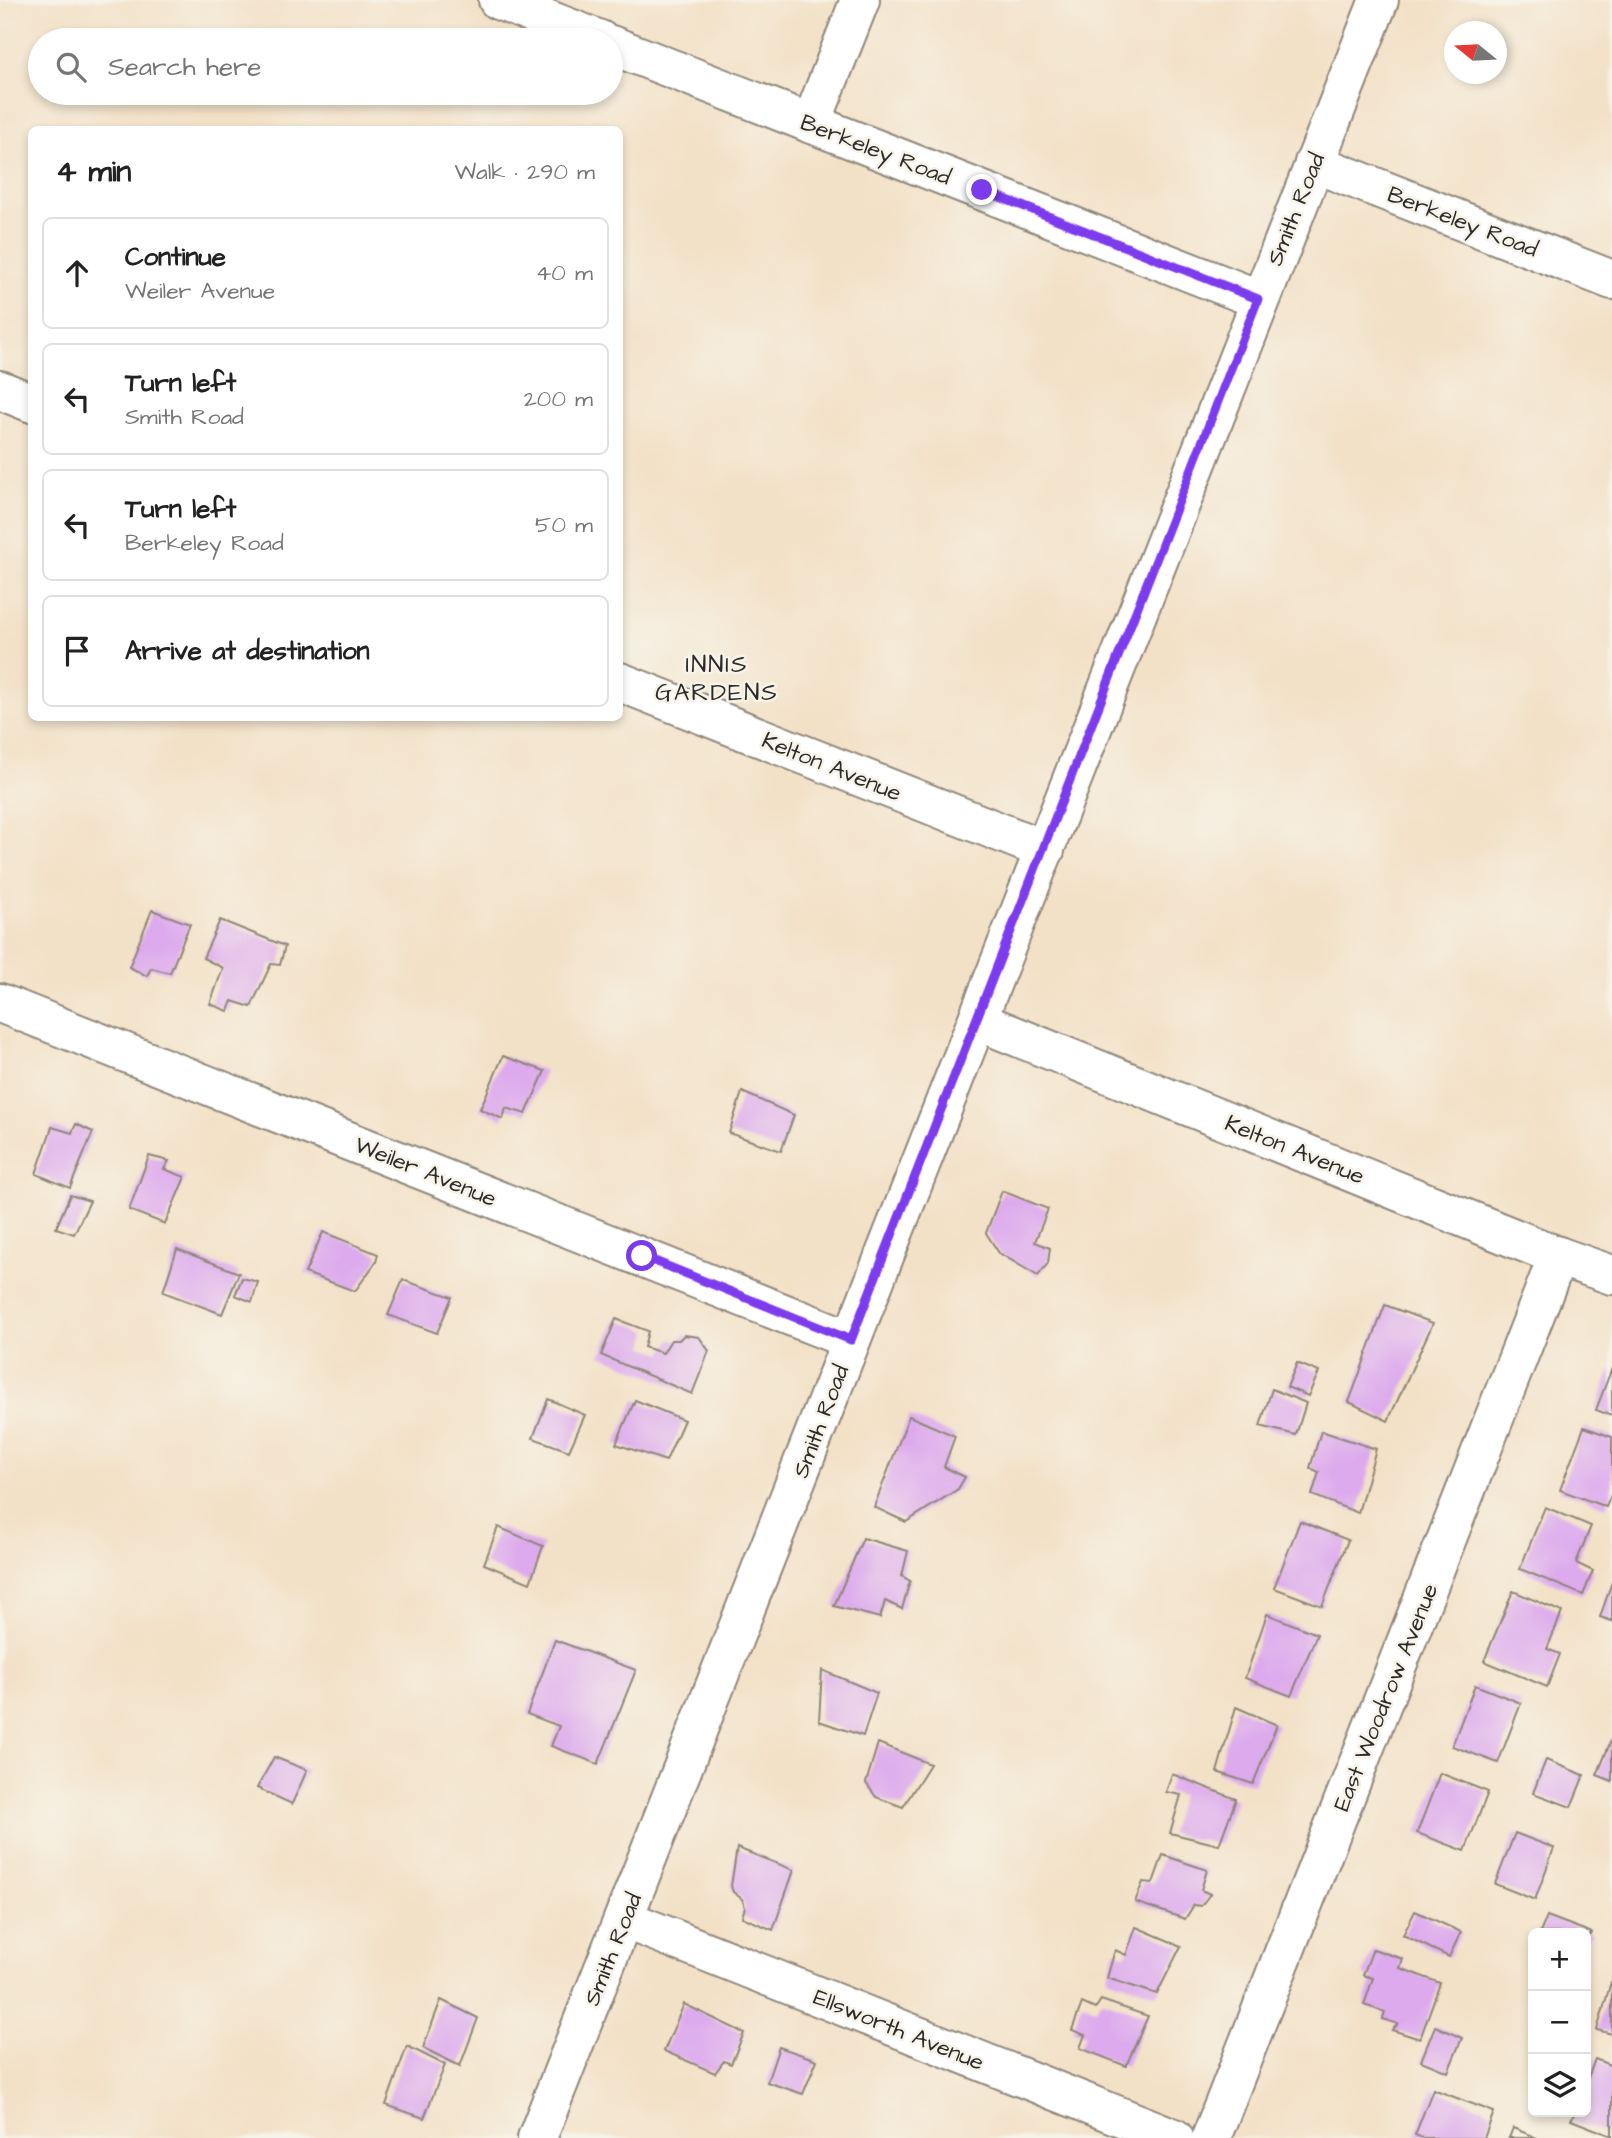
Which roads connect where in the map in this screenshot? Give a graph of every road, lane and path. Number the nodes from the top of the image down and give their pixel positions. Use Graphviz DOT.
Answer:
graph roads {
  1 [pos="498,0"];
  2 [pos="860,0"];
  3 [pos="1379,0"];
  4 [pos="569,28"];
  5 [pos="623,50"];
  6 [pos="811,124"];
  7 [pos="1314,163"];
  8 [pos="1612,280"];
  9 [pos="1258,299"];
  10 [pos="0,390"];
  11 [pos="28,401"];
  12 [pos="623,683"];
  13 [pos="1045,850"];
  14 [pos="0,1003"];
  15 [pos="978,1021"];
  16 [pos="1558,1256"];
  17 [pos="1612,1275"];
  18 [pos="851,1340"];
  19 [pos="624,1920"];
  20 [pos="537,2138"];
  21 [pos="1174,2138"];
  22 [pos="1211,2138"];
  1 -- 4 [label="street"];
  2 -- 6 [label="street"];
  3 -- 7 [label="street, Smith Road"];
  5 -- 6 [label="street, Berkeley Road"];
  6 -- 9 [label="street, Berkeley Road"];
  7 -- 8 [label="street, Berkeley Road"];
  7 -- 9 [label="street, Smith Road"];
  9 -- 13 [label="street, Smith Road"];
  10 -- 11 [label="street"];
  12 -- 13 [label="street, Kelton Avenue"];
  13 -- 15 [label="street, Smith Road"];
  14 -- 18 [label="street, Weiler Avenue"];
  15 -- 16 [label="street, Kelton Avenue"];
  15 -- 18 [label="street, Smith Road"];
  16 -- 17 [label="street, Kelton Avenue"];
  16 -- 22 [label="street, East Woodrow Avenue"];
  18 -- 19 [label="street, Smith Road"];
  19 -- 20 [label="street, Smith Road"];
  19 -- 21 [label="street, Ellsworth Avenue"];
}
